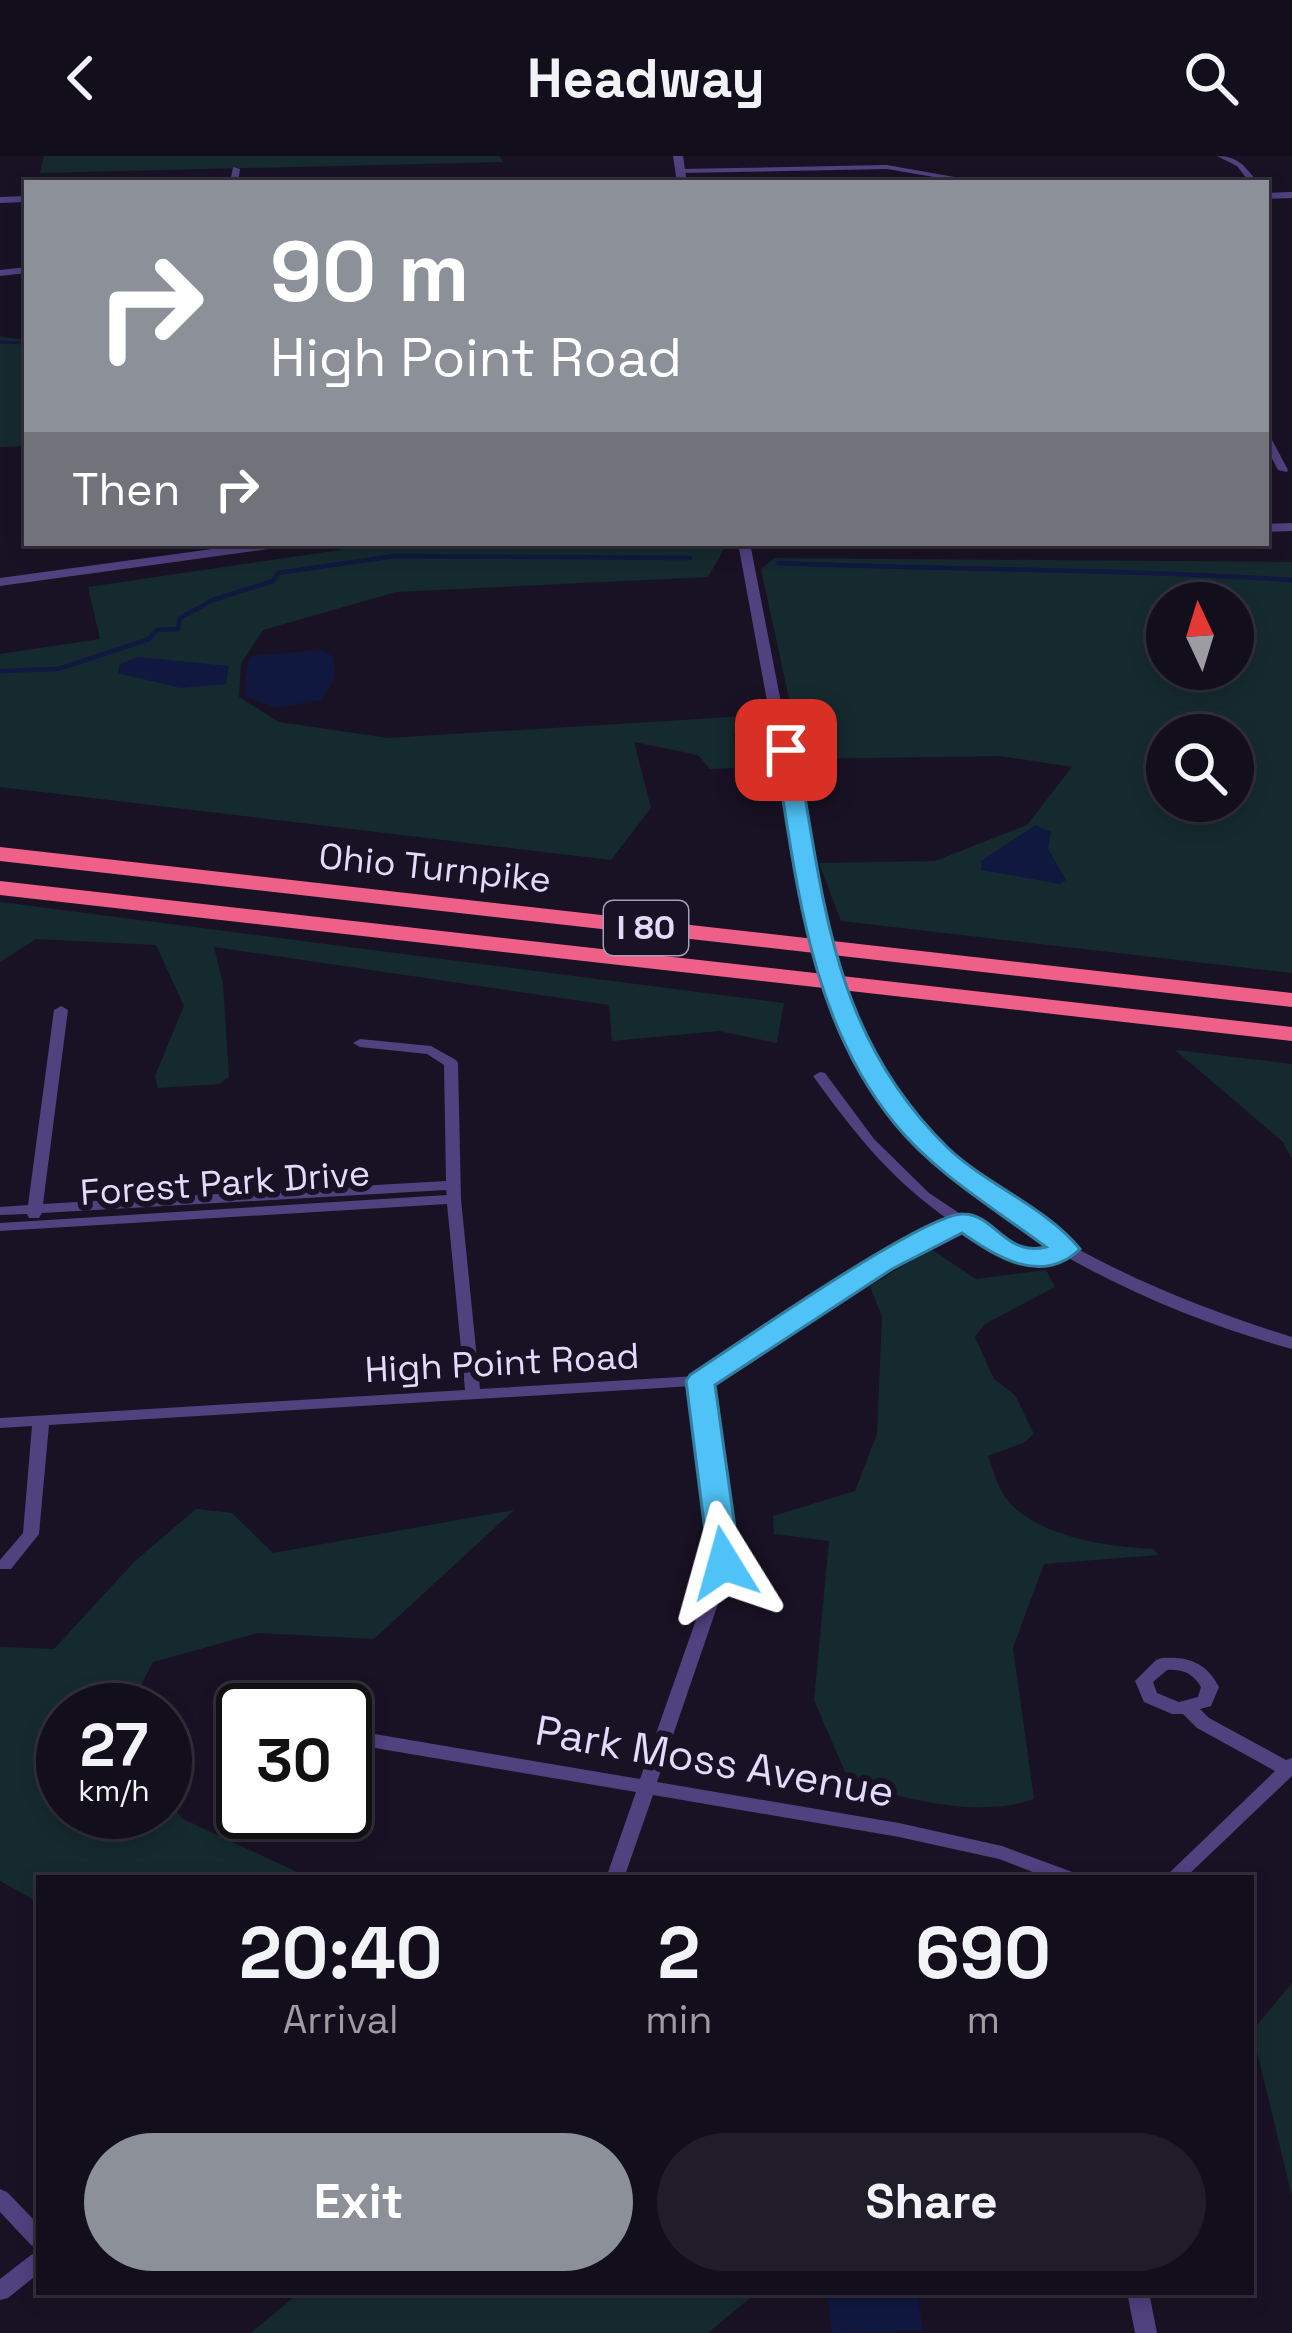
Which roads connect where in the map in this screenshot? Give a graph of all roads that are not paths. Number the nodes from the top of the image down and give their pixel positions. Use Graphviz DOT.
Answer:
graph roads {
  1 [pos="678,156"];
  2 [pos="1221,156"];
  3 [pos="889,161"];
  4 [pos="236,169"];
  5 [pos="681,177"];
  6 [pos="235,180"];
  7 [pos="971,180"];
  8 [pos="1252,180"];
  9 [pos="1269,444"];
  10 [pos="1283,470"];
  11 [pos="263,546"];
  12 [pos="745,546"];
  13 [pos="0,583"];
  14 [pos="0,854"];
  15 [pos="0,888"];
  16 [pos="1292,1000"];
  17 [pos="61,1010"];
  18 [pos="1292,1034"];
  19 [pos="360,1042"];
  20 [pos="820,1076"];
  21 [pos="454,1192"];
  22 [pos="0,1211"];
  23 [pos="34,1217"];
  24 [pos="963,1222"];
  25 [pos="0,1227"];
  26 [pos="1066,1249"];
  27 [pos="1292,1343"];
  28 [pos="700,1381"];
  29 [pos="473,1394"];
  30 [pos="41,1421"];
  31 [pos="0,1423"];
  32 [pos="5,1565"];
  33 [pos="1189,1708"];
  34 [pos="372,1740"];
  35 [pos="1290,1767"];
  36 [pos="650,1785"];
  37 [pos="615,1875"];
  38 [pos="1060,1875"];
  39 [pos="1176,1875"];
  40 [pos="0,2198"];
  41 [pos="36,2236"];
  42 [pos="36,2262"];
  43 [pos="0,2291"];
  44 [pos="1139,2295"];
  45 [pos="1147,2333"];
  1 -- 5 [label="street"];
  2 -- 8 [label="street"];
  3 -- 5 [label="street"];
  3 -- 7 [label="street"];
  4 -- 6 [label="street"];
  9 -- 10 [label="street"];
  11 -- 13 [label="street"];
  12 -- 26 [label="street, bridge"];
  14 -- 16 [label="highway, Ohio Turnpike / I 80"];
  15 -- 18 [label="highway, Ohio Turnpike / I 80"];
  17 -- 23 [label="street"];
  19 -- 21 [label="street"];
  20 -- 24 [label="street"];
  21 -- 23 [label="street, Forest Park Drive"];
  21 -- 29 [label="street"];
  22 -- 23 [label="street, Forest Park Drive"];
  23 -- 25 [label="street, Forest Park Drive"];
  24 -- 26 [label="street"];
  24 -- 28 [label="street, High Point Road"];
  26 -- 27 [label="street"];
  28 -- 29 [label="street, High Point Road"];
  28 -- 36 [label="street"];
  29 -- 30 [label="street, High Point Road"];
  30 -- 31 [label="street, High Point Road"];
  30 -- 32 [label="street"];
  33 -- 35 [label="street"];
  34 -- 36 [label="street, Park Moss Avenue"];
  35 -- 39 [label="street"];
  36 -- 37 [label="street"];
  36 -- 38 [label="street, Park Moss Avenue"];
  40 -- 41 [label="street"];
  42 -- 43 [label="street"];
  44 -- 45 [label="street"];
}
